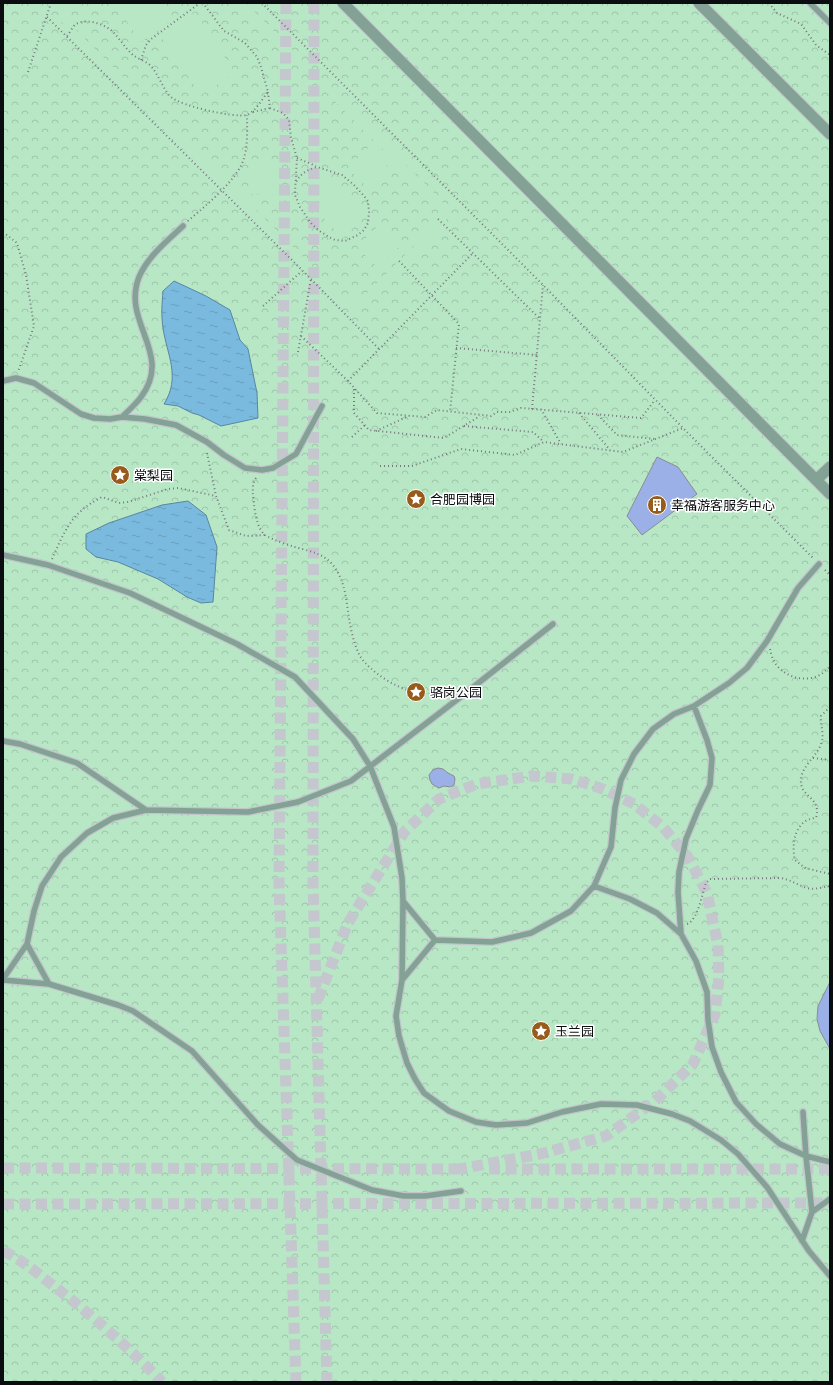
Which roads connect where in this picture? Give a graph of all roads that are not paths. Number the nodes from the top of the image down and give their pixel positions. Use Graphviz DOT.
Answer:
graph roads {
  1 [pos="343,3"];
  2 [pos="700,3"];
  3 [pos="810,3"];
  4 [pos="830,23"];
  5 [pos="830,134"];
  6 [pos="183,226"];
  7 [pos="3,381"];
  8 [pos="322,406"];
  9 [pos="122,417"];
  10 [pos="830,466"];
  11 [pos="816,480"];
  12 [pos="830,494"];
  13 [pos="3,555"];
  14 [pos="819,564"];
  15 [pos="553,624"];
  16 [pos="694,706"];
  17 [pos="3,741"];
  18 [pos="370,766"];
  19 [pos="146,810"];
  20 [pos="594,886"];
  21 [pos="403,901"];
  22 [pos="681,934"];
  23 [pos="435,940"];
  24 [pos="27,944"];
  25 [pos="3,980"];
  26 [pos="402,980"];
  27 [pos="49,984"];
  28 [pos="803,1112"];
  29 [pos="806,1156"];
  30 [pos="830,1162"];
  31 [pos="461,1191"];
  32 [pos="830,1199"];
  33 [pos="812,1212"];
  34 [pos="802,1241"];
  35 [pos="830,1276"];
  1 -- 11 [label="street"];
  2 -- 5 [label="street"];
  3 -- 4 [label="lane"];
  6 -- 9 [label="lane"];
  7 -- 9 [label="lane"];
  8 -- 9 [label="lane"];
  10 -- 11 [label="street"];
  11 -- 12 [label="street"];
  13 -- 18 [label="lane"];
  14 -- 16 [label="lane"];
  15 -- 18 [label="lane"];
  16 -- 20 [label="lane"];
  16 -- 22 [label="lane"];
  17 -- 19 [label="lane"];
  18 -- 19 [label="lane"];
  18 -- 21 [label="lane"];
  19 -- 24 [label="lane"];
  20 -- 22 [label="lane"];
  20 -- 23 [label="lane"];
  21 -- 23 [label="lane"];
  21 -- 26 [label="lane"];
  22 -- 29 [label="lane"];
  23 -- 26 [label="lane"];
  24 -- 25 [label="lane"];
  24 -- 27 [label="lane"];
  25 -- 27 [label="lane"];
  26 -- 34 [label="lane"];
  27 -- 31 [label="lane"];
  28 -- 29 [label="lane"];
  29 -- 30 [label="lane"];
  29 -- 33 [label="lane"];
  32 -- 33 [label="lane"];
  33 -- 34 [label="lane"];
  34 -- 35 [label="lane"];
}
